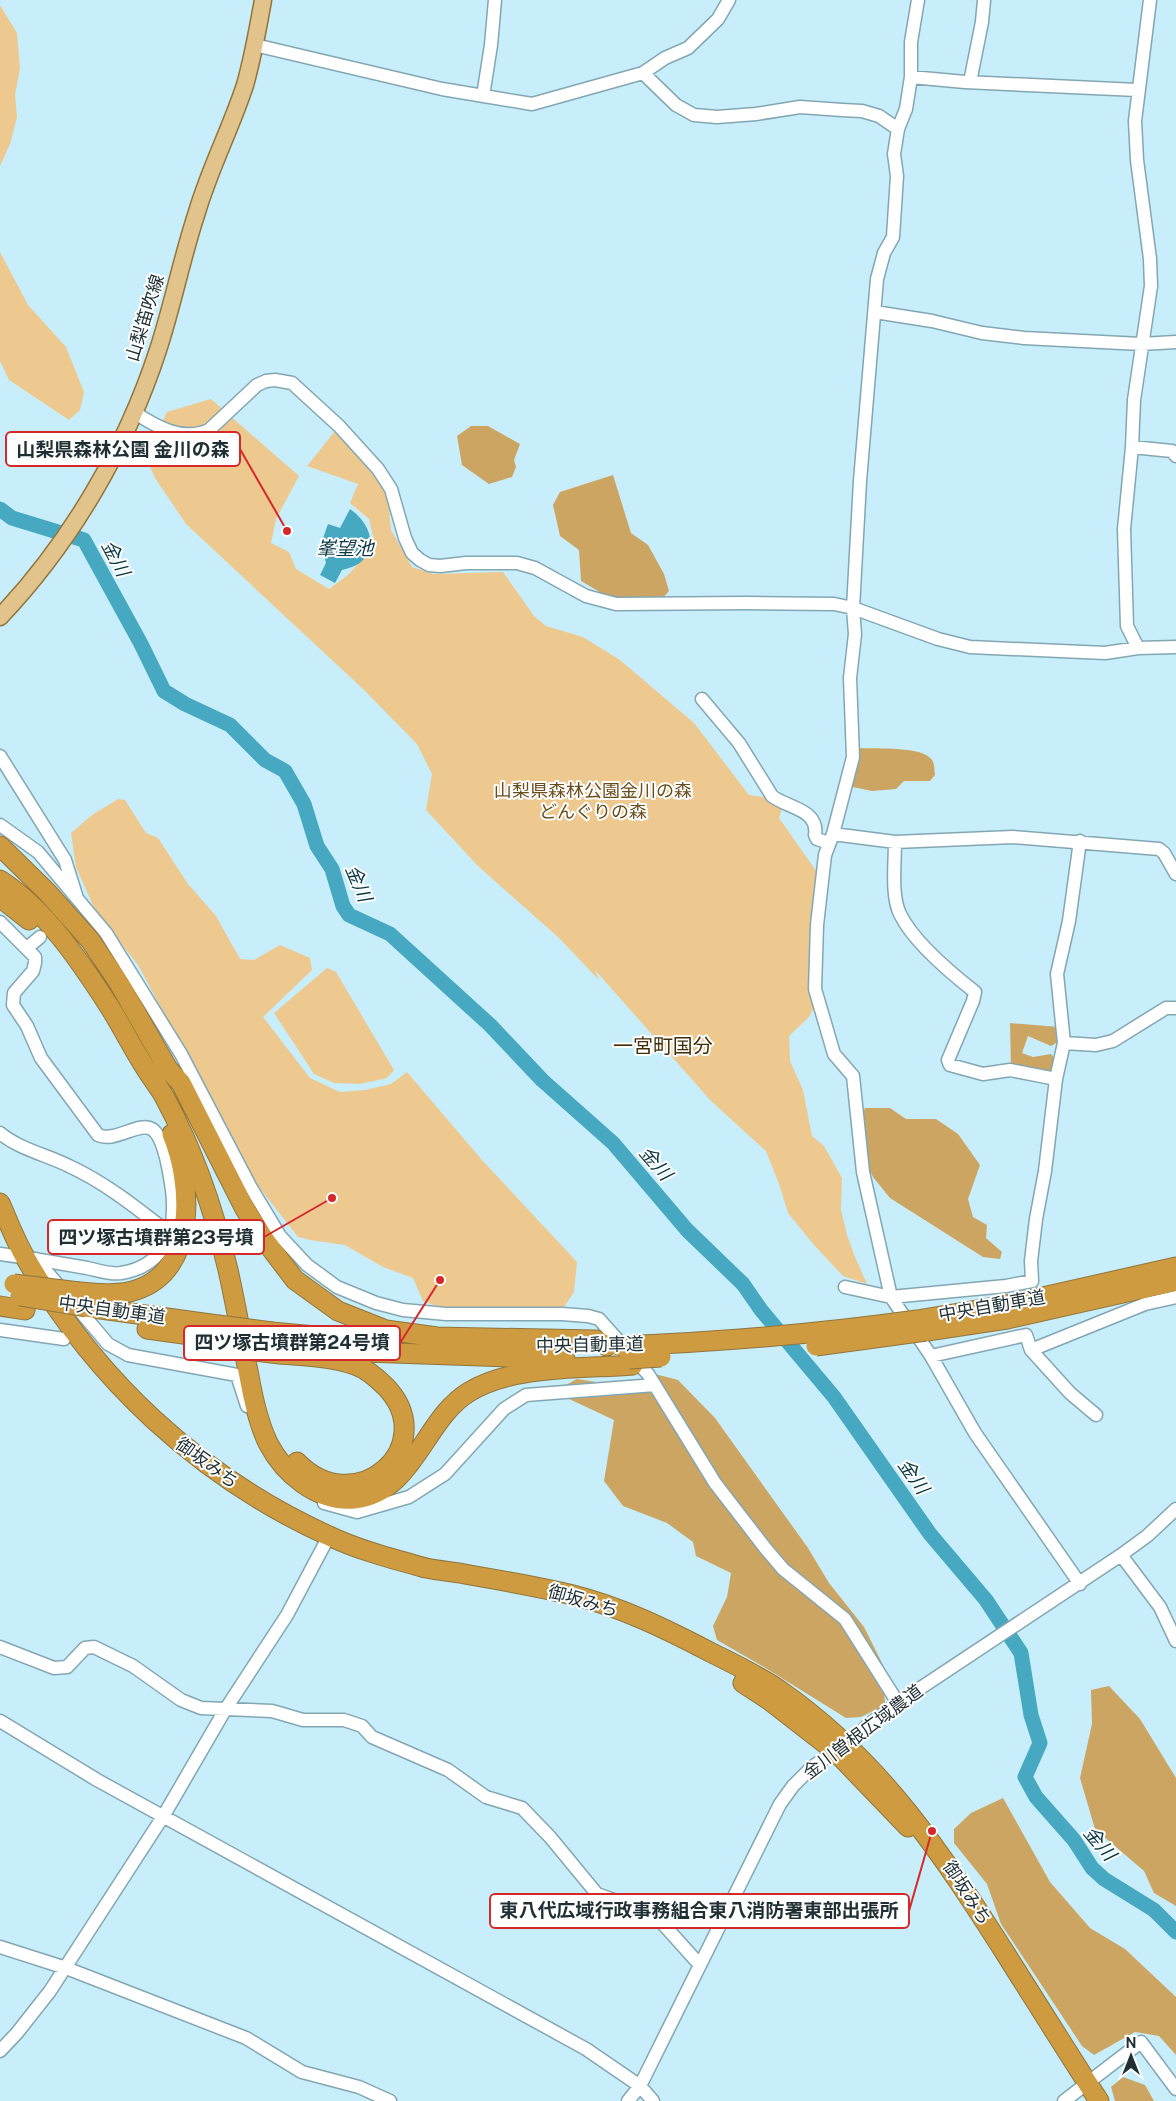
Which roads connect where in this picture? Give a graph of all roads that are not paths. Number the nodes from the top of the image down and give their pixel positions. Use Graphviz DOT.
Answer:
graph roads {
  1 [pos="263,0"];
  2 [pos="494,0"];
  3 [pos="729,0"];
  4 [pos="918,0"];
  5 [pos="984,0"];
  6 [pos="1150,0"];
  7 [pos="255,45"];
  8 [pos="643,73"];
  9 [pos="911,77"];
  10 [pos="970,82"];
  11 [pos="1138,90"];
  12 [pos="483,96"];
  13 [pos="898,129"];
  14 [pos="874,312"];
  15 [pos="1176,342"];
  16 [pos="1141,344"];
  17 [pos="134,412"];
  18 [pos="1132,447"];
  19 [pos="1176,456"];
  20 [pos="854,608"];
  21 [pos="0,617"];
  22 [pos="1176,647"];
  23 [pos="1138,648"];
  24 [pos="702,699"];
  25 [pos="0,756"];
  26 [pos="0,825"];
  27 [pos="831,838"];
  28 [pos="1080,841"];
  29 [pos="894,842"];
  30 [pos="0,846"];
  31 [pos="0,869"];
  32 [pos="1176,874"];
  33 [pos="0,880"];
  34 [pos="0,897"];
  35 [pos="75,903"];
  36 [pos="0,922"];
  37 [pos="40,937"];
  38 [pos="27,948"];
  39 [pos="86,970"];
  40 [pos="119,983"];
  41 [pos="1176,1008"];
  42 [pos="1064,1042"];
  43 [pos="168,1069"];
  44 [pos="150,1075"];
  45 [pos="1056,1079"];
  46 [pos="0,1134"];
  47 [pos="0,1203"];
  48 [pos="0,1233"];
  49 [pos="170,1234"];
  50 [pos="18,1257"];
  51 [pos="1176,1267"];
  52 [pos="1176,1281"];
  53 [pos="845,1287"];
  54 [pos="12,1293"];
  55 [pos="891,1297"];
  56 [pos="1176,1297"];
  57 [pos="0,1306"];
  58 [pos="85,1307"];
  59 [pos="922,1326"];
  60 [pos="0,1330"];
  61 [pos="220,1337"];
  62 [pos="64,1339"];
  63 [pos="276,1344"];
  64 [pos="1032,1350"];
  65 [pos="622,1354"];
  66 [pos="931,1356"];
  67 [pos="654,1385"];
  68 [pos="1096,1414"];
  69 [pos="1176,1509"];
  70 [pos="326,1542"];
  71 [pos="1121,1555"];
  72 [pos="1080,1584"];
  73 [pos="1176,1641"];
  74 [pos="0,1647"];
  75 [pos="898,1702"];
  76 [pos="225,1710"];
  77 [pos="0,1722"];
  78 [pos="842,1748"];
  79 [pos="164,1815"];
  80 [pos="0,1947"];
  81 [pos="699,1964"];
  82 [pos="66,1968"];
  83 [pos="0,2051"];
  84 [pos="640,2086"];
  85 [pos="1176,2089"];
  86 [pos="1079,2094"];
  87 [pos="390,2101"];
  88 [pos="628,2101"];
  89 [pos="653,2101"];
  90 [pos="1099,2101"];
  1 -- 7 [label="main road, 山梨笛吹線"];
  2 -- 12 [label="street"];
  3 -- 8 [label="street"];
  4 -- 9 [label="street"];
  5 -- 10 [label="street"];
  6 -- 11 [label="street"];
  7 -- 12 [label="street"];
  7 -- 17 [label="main road, 山梨笛吹線"];
  8 -- 12 [label="street"];
  8 -- 13 [label="street"];
  9 -- 10 [label="street"];
  9 -- 13 [label="street"];
  10 -- 11 [label="street"];
  11 -- 16 [label="street"];
  13 -- 14 [label="street"];
  14 -- 16 [label="street"];
  14 -- 20 [label="street"];
  15 -- 16 [label="street"];
  16 -- 18 [label="street"];
  17 -- 20 [label="street"];
  17 -- 21 [label="main road, 山梨笛吹線"];
  18 -- 19 [label="street"];
  18 -- 23 [label="street"];
  20 -- 23 [label="street"];
  20 -- 27 [label="street"];
  22 -- 23 [label="street"];
  24 -- 27 [label="street"];
  25 -- 35 [label="street"];
  26 -- 35 [label="street"];
  27 -- 29 [label="street"];
  27 -- 55 [label="street"];
  28 -- 29 [label="street"];
  28 -- 32 [label="street"];
  28 -- 42 [label="street"];
  29 -- 45 [label="street"];
  30 -- 40 [label="highway"];
  31 -- 40 [label="highway"];
  33 -- 39 [label="highway"];
  34 -- 39 [label="highway"];
  35 -- 67 [label="street"];
  36 -- 38 [label="street"];
  37 -- 38 [label="street"];
  38 -- 49 [label="street"];
  39 -- 44 [label="highway"];
  40 -- 43 [label="highway"];
  41 -- 42 [label="street"];
  42 -- 45 [label="street"];
  43 -- 63 [label="highway"];
  43 -- 65 [label="highway"];
  44 -- 58 [label="highway"];
  44 -- 65 [label="highway"];
  45 -- 55 [label="street"];
  46 -- 49 [label="street"];
  47 -- 50 [label="highway, 御坂みち"];
  48 -- 50 [label="highway, 御坂みち"];
  49 -- 50 [label="street"];
  50 -- 62 [label="highway, 御坂みち"];
  50 -- 67 [label="street"];
  50 -- 70 [label="highway, 御坂みち"];
  51 -- 59 [label="highway, 中央自動車道"];
  52 -- 59 [label="highway, 中央自動車道"];
  53 -- 55 [label="street"];
  54 -- 57 [label="highway, 中央自動車道"];
  54 -- 58 [label="highway, 中央自動車道"];
  54 -- 58 [label="highway, bridge"];
  55 -- 66 [label="street"];
  56 -- 64 [label="street"];
  58 -- 61 [label="highway, 中央自動車道"];
  58 -- 61 [label="highway, 中央自動車道"];
  59 -- 65 [label="highway, 中央自動車道, bridge"];
  59 -- 65 [label="highway, 中央自動車道, bridge"];
  60 -- 62 [label="street"];
  61 -- 63 [label="highway, 中央自動車道, bridge"];
  62 -- 70 [label="highway, 御坂みち"];
  63 -- 65 [label="highway, 中央自動車道"];
  63 -- 65 [label="highway, 中央自動車道"];
  64 -- 66 [label="street"];
  64 -- 68 [label="street"];
  66 -- 72 [label="street"];
  67 -- 75 [label="street"];
  69 -- 71 [label="street, 金川曽根広域農道"];
  70 -- 76 [label="street"];
  70 -- 78 [label="highway, 御坂みち"];
  71 -- 72 [label="street, 金川曽根広域農道"];
  71 -- 73 [label="street"];
  72 -- 75 [label="street, 金川曽根広域農道"];
  74 -- 76 [label="street"];
  75 -- 78 [label="street, 金川曽根広域農道"];
  76 -- 79 [label="street"];
  76 -- 81 [label="street"];
  77 -- 79 [label="street"];
  78 -- 81 [label="street, 金川曽根広域農道"];
  78 -- 86 [label="highway, 御坂みち"];
  79 -- 82 [label="street"];
  79 -- 84 [label="street"];
  80 -- 82 [label="street"];
  81 -- 84 [label="street, 金川曽根広域農道"];
  82 -- 83 [label="street"];
  82 -- 87 [label="street"];
  84 -- 88 [label="street, 金川曽根広域農道"];
  84 -- 89 [label="street"];
  85 -- 86 [label="street"];
  86 -- 90 [label="highway, 御坂みち"];
}
